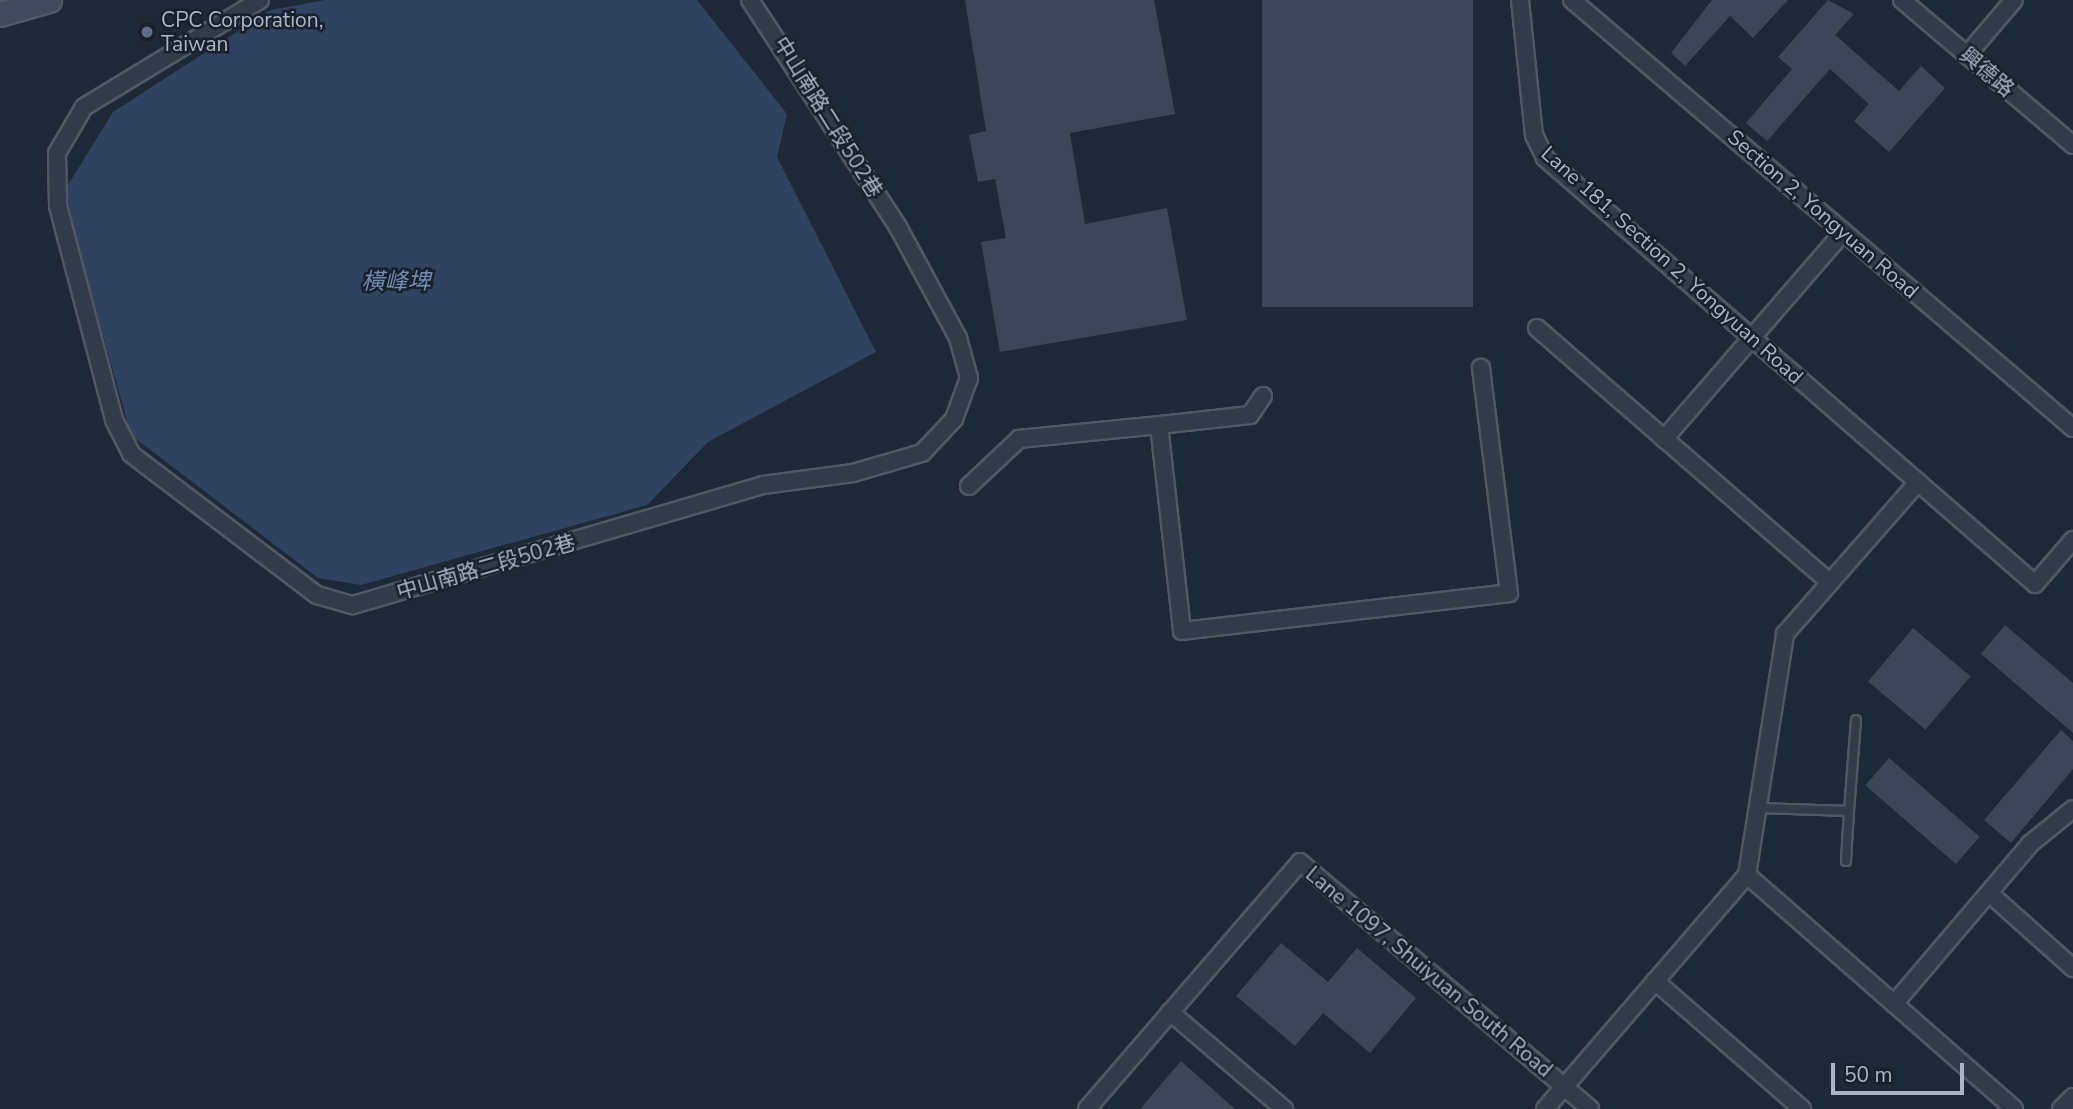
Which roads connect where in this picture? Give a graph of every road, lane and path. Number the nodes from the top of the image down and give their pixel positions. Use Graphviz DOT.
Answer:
graph roads {
  1 [pos="49,0"];
  2 [pos="260,0"];
  3 [pos="750,0"];
  4 [pos="1520,0"];
  5 [pos="1572,0"];
  6 [pos="1902,0"];
  7 [pos="2014,0"];
  8 [pos="0,14"];
  9 [pos="1967,55"];
  10 [pos="2073,145"];
  11 [pos="1843,232"];
  12 [pos="1537,328"];
  13 [pos="1752,337"];
  14 [pos="1481,368"];
  15 [pos="1263,396"];
  16 [pos="1159,425"];
  17 [pos="2073,428"];
  18 [pos="1664,439"];
  19 [pos="1918,482"];
  20 [pos="969,486"];
  21 [pos="2073,540"];
  22 [pos="1830,583"];
  23 [pos="1856,720"];
  24 [pos="1759,808"];
  25 [pos="2073,809"];
  26 [pos="1849,811"];
  27 [pos="1846,860"];
  28 [pos="1747,875"];
  29 [pos="1989,893"];
  30 [pos="2073,968"];
  31 [pos="1655,981"];
  32 [pos="1894,1004"];
  33 [pos="1170,1012"];
  34 [pos="1564,1087"];
  35 [pos="2073,1097"];
  36 [pos="1087,1109"];
  37 [pos="1284,1109"];
  38 [pos="1545,1109"];
  39 [pos="1590,1109"];
  40 [pos="1802,1109"];
  41 [pos="2014,1109"];
  42 [pos="2061,1109"];
  1 -- 8 [label="main road"];
  2 -- 3 [label="street, 中山南路二段502巷"];
  4 -- 13 [label="street, Lane 181, Section 2, Yongyuan Road"];
  5 -- 11 [label="street, Section 2, Yongyuan Road"];
  6 -- 9 [label="street, 興德路"];
  7 -- 9 [label="street"];
  9 -- 10 [label="street, 興德路"];
  11 -- 13 [label="street"];
  11 -- 17 [label="street, Section 2, Yongyuan Road"];
  12 -- 18 [label="street"];
  13 -- 18 [label="street"];
  13 -- 19 [label="street, Lane 181, Section 2, Yongyuan Road"];
  14 -- 16 [label="street"];
  15 -- 16 [label="street"];
  16 -- 20 [label="street"];
  18 -- 22 [label="street"];
  19 -- 21 [label="street, Lane 181, Section 2, Yongyuan Road"];
  19 -- 22 [label="street"];
  22 -- 24 [label="street"];
  23 -- 26 [label="lane"];
  24 -- 26 [label="lane"];
  24 -- 28 [label="street"];
  25 -- 29 [label="street"];
  26 -- 27 [label="lane"];
  28 -- 31 [label="street"];
  28 -- 32 [label="street"];
  29 -- 30 [label="street"];
  29 -- 32 [label="street"];
  31 -- 34 [label="street"];
  31 -- 40 [label="street"];
  32 -- 41 [label="street"];
  33 -- 34 [label="street, Lane 1097, Shuiyuan South Road"];
  33 -- 36 [label="street"];
  33 -- 37 [label="street"];
  34 -- 38 [label="street"];
  34 -- 39 [label="street, Lane 1097, Shuiyuan South Road"];
  35 -- 42 [label="street"];
}
